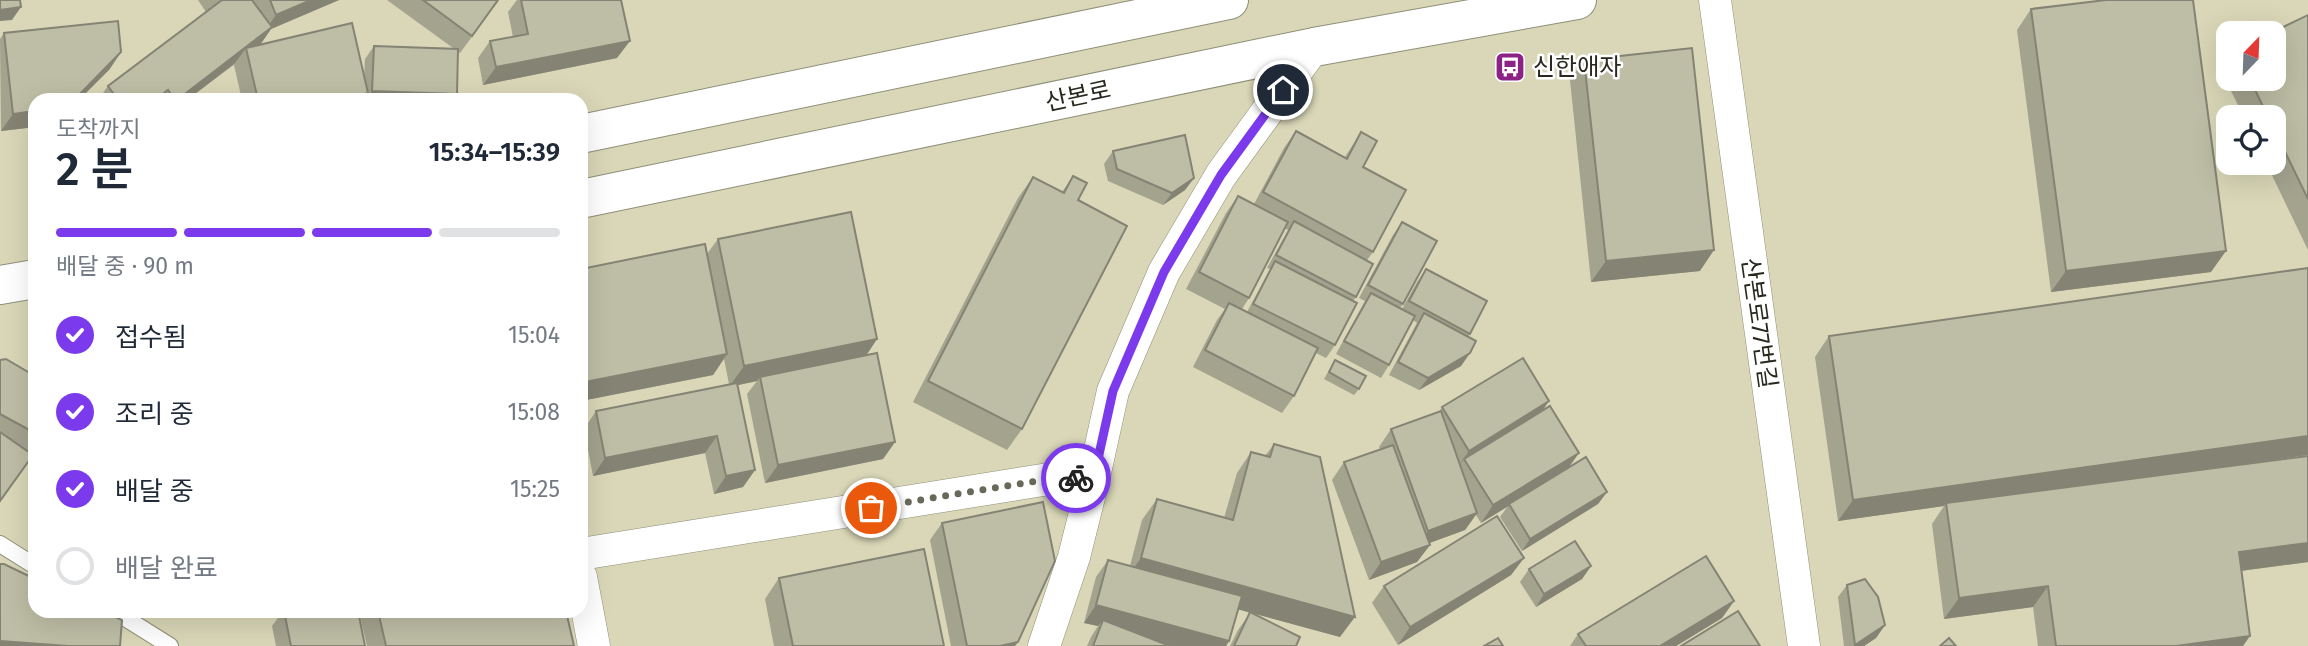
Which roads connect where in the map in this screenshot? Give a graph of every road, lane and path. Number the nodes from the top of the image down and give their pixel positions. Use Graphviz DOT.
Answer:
graph roads {
  1 [pos="1229,0"];
  2 [pos="1577,0"];
  3 [pos="1714,0"];
  4 [pos="1314,47"];
  5 [pos="588,133"];
  6 [pos="588,198"];
  7 [pos="28,280"];
  8 [pos="0,285"];
  9 [pos="1094,477"];
  10 [pos="0,544"];
  11 [pos="588,553"];
  12 [pos="28,562"];
  13 [pos="588,614"];
  14 [pos="125,618"];
  15 [pos="170,646"];
  16 [pos="594,646"];
  17 [pos="1044,646"];
  18 [pos="1804,646"];
  1 -- 5 [label="street"];
  2 -- 4 [label="street, 산본로"];
  3 -- 18 [label="street, 산본로77번길"];
  4 -- 6 [label="street, 산본로"];
  4 -- 9 [label="street"];
  7 -- 8 [label="street"];
  9 -- 11 [label="street"];
  9 -- 17 [label="street"];
  10 -- 12 [label="lane"];
  13 -- 16 [label="street"];
  14 -- 15 [label="lane"];
}
